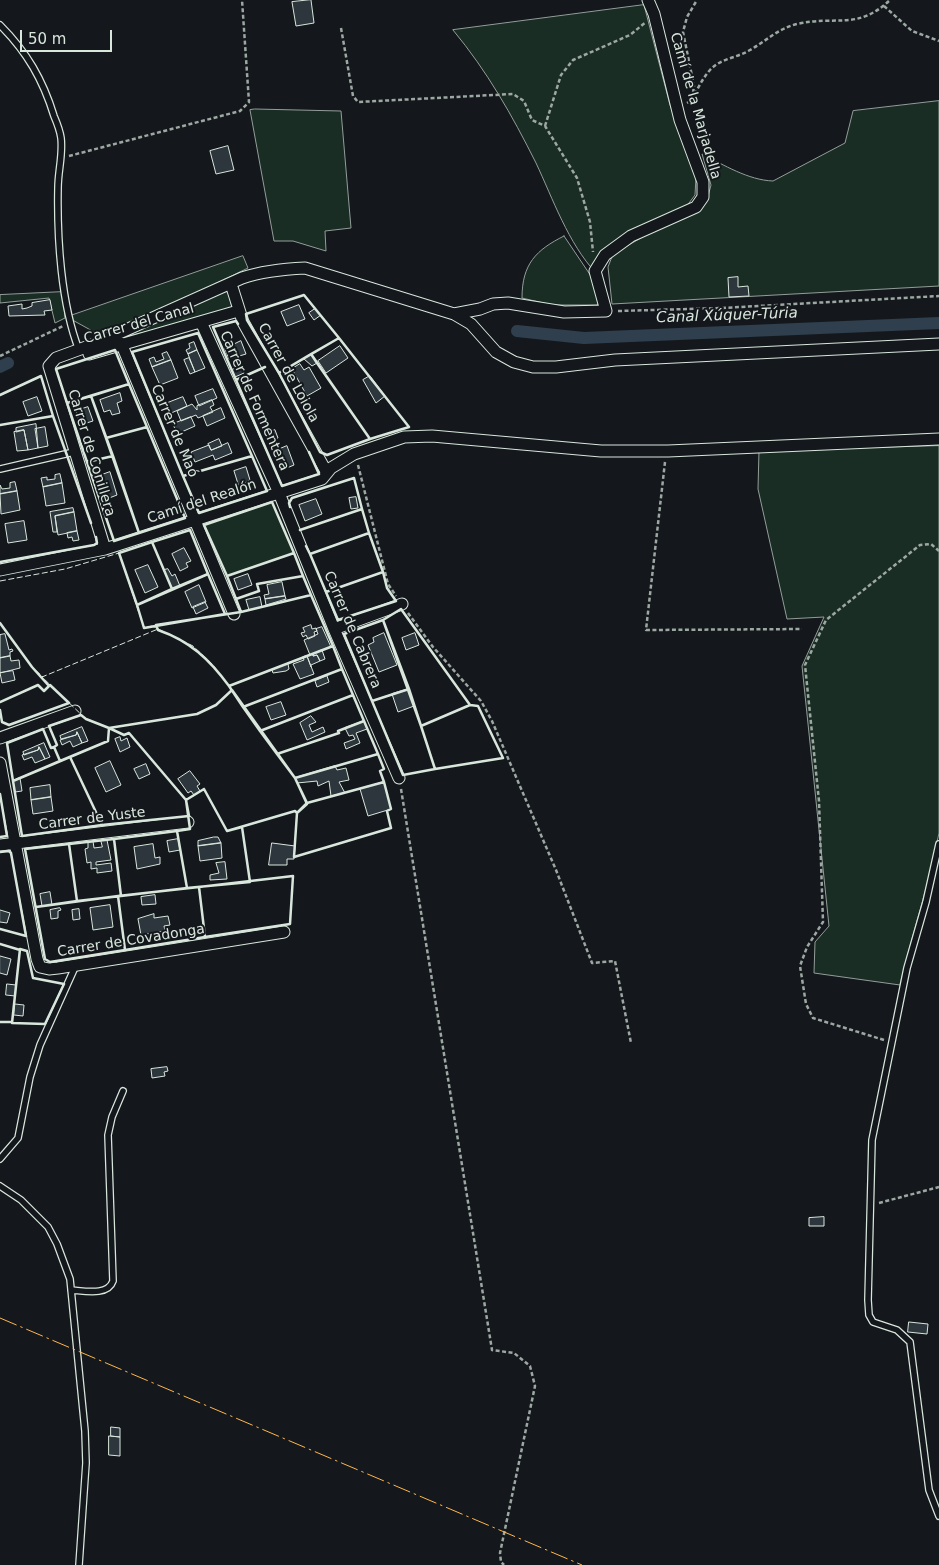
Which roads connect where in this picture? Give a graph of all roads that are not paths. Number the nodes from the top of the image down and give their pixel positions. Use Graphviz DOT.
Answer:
graph roads {
  1 [pos="648,0"];
  2 [pos="0,25"];
  3 [pos="231,284"];
  4 [pos="238,311"];
  5 [pos="454,314"];
  6 [pos="201,322"];
  7 [pos="121,343"];
  8 [pos="939,344"];
  9 [pos="79,350"];
  10 [pos="49,366"];
  11 [pos="939,439"];
  12 [pos="74,452"];
  13 [pos="0,468"];
  14 [pos="327,473"];
  15 [pos="279,493"];
  16 [pos="195,519"];
  17 [pos="105,549"];
  18 [pos="0,570"];
  19 [pos="402,604"];
  20 [pos="234,614"];
  21 [pos="334,629"];
  22 [pos="75,711"];
  23 [pos="0,738"];
  24 [pos="0,763"];
  25 [pos="399,778"];
  26 [pos="188,822"];
  27 [pos="15,843"];
  28 [pos="939,844"];
  29 [pos="0,845"];
  30 [pos="284,932"];
  31 [pos="76,965"];
  32 [pos="123,1091"];
  33 [pos="0,1159"];
  34 [pos="0,1186"];
  35 [pos="71,1290"];
  36 [pos="939,1516"];
  37 [pos="79,1565"];
  1 -- 5 [label="street, Camí de la Marjadella"];
  2 -- 9 [label="lane"];
  3 -- 4 [label="street, Carrer de Loiola"];
  3 -- 5 [label="street"];
  3 -- 9 [label="street"];
  4 -- 6 [label="street, Carrer del Canal"];
  4 -- 14 [label="street, Carrer de Loiola"];
  5 -- 8 [label="street"];
  6 -- 7 [label="street, Carrer del Canal"];
  6 -- 15 [label="street, Carrer de Formentera"];
  7 -- 10 [label="street, Carrer del Canal"];
  7 -- 16 [label="street, Carrer de Maó"];
  9 -- 10 [label="street"];
  10 -- 12 [label="street, Carrer de Conillera"];
  11 -- 14 [label="street, Camí del Realón"];
  12 -- 13 [label="lane"];
  12 -- 17 [label="street, Carrer de Conillera"];
  14 -- 15 [label="street, Camí del Realón"];
  15 -- 16 [label="street, Camí del Realón"];
  15 -- 21 [label="street, Carrer de Cabrera"];
  16 -- 17 [label="street, Camí del Realón"];
  16 -- 20 [label="street, Carrer de Maó"];
  17 -- 18 [label="street, Camí del Realón"];
  19 -- 21 [label="street"];
  21 -- 25 [label="street, Carrer de Cabrera"];
  22 -- 23 [label="street"];
  24 -- 27 [label="street, Carrer de Covadonga"];
  26 -- 27 [label="street, Carrer de Yuste"];
  27 -- 29 [label="street, Carrer de Yuste"];
  27 -- 31 [label="street, Carrer de Covadonga"];
  28 -- 36 [label="lane"];
  30 -- 31 [label="street, Carrer de Covadonga"];
  31 -- 33 [label="lane"];
  32 -- 35 [label="lane"];
  34 -- 35 [label="lane"];
  35 -- 37 [label="lane"];
}
